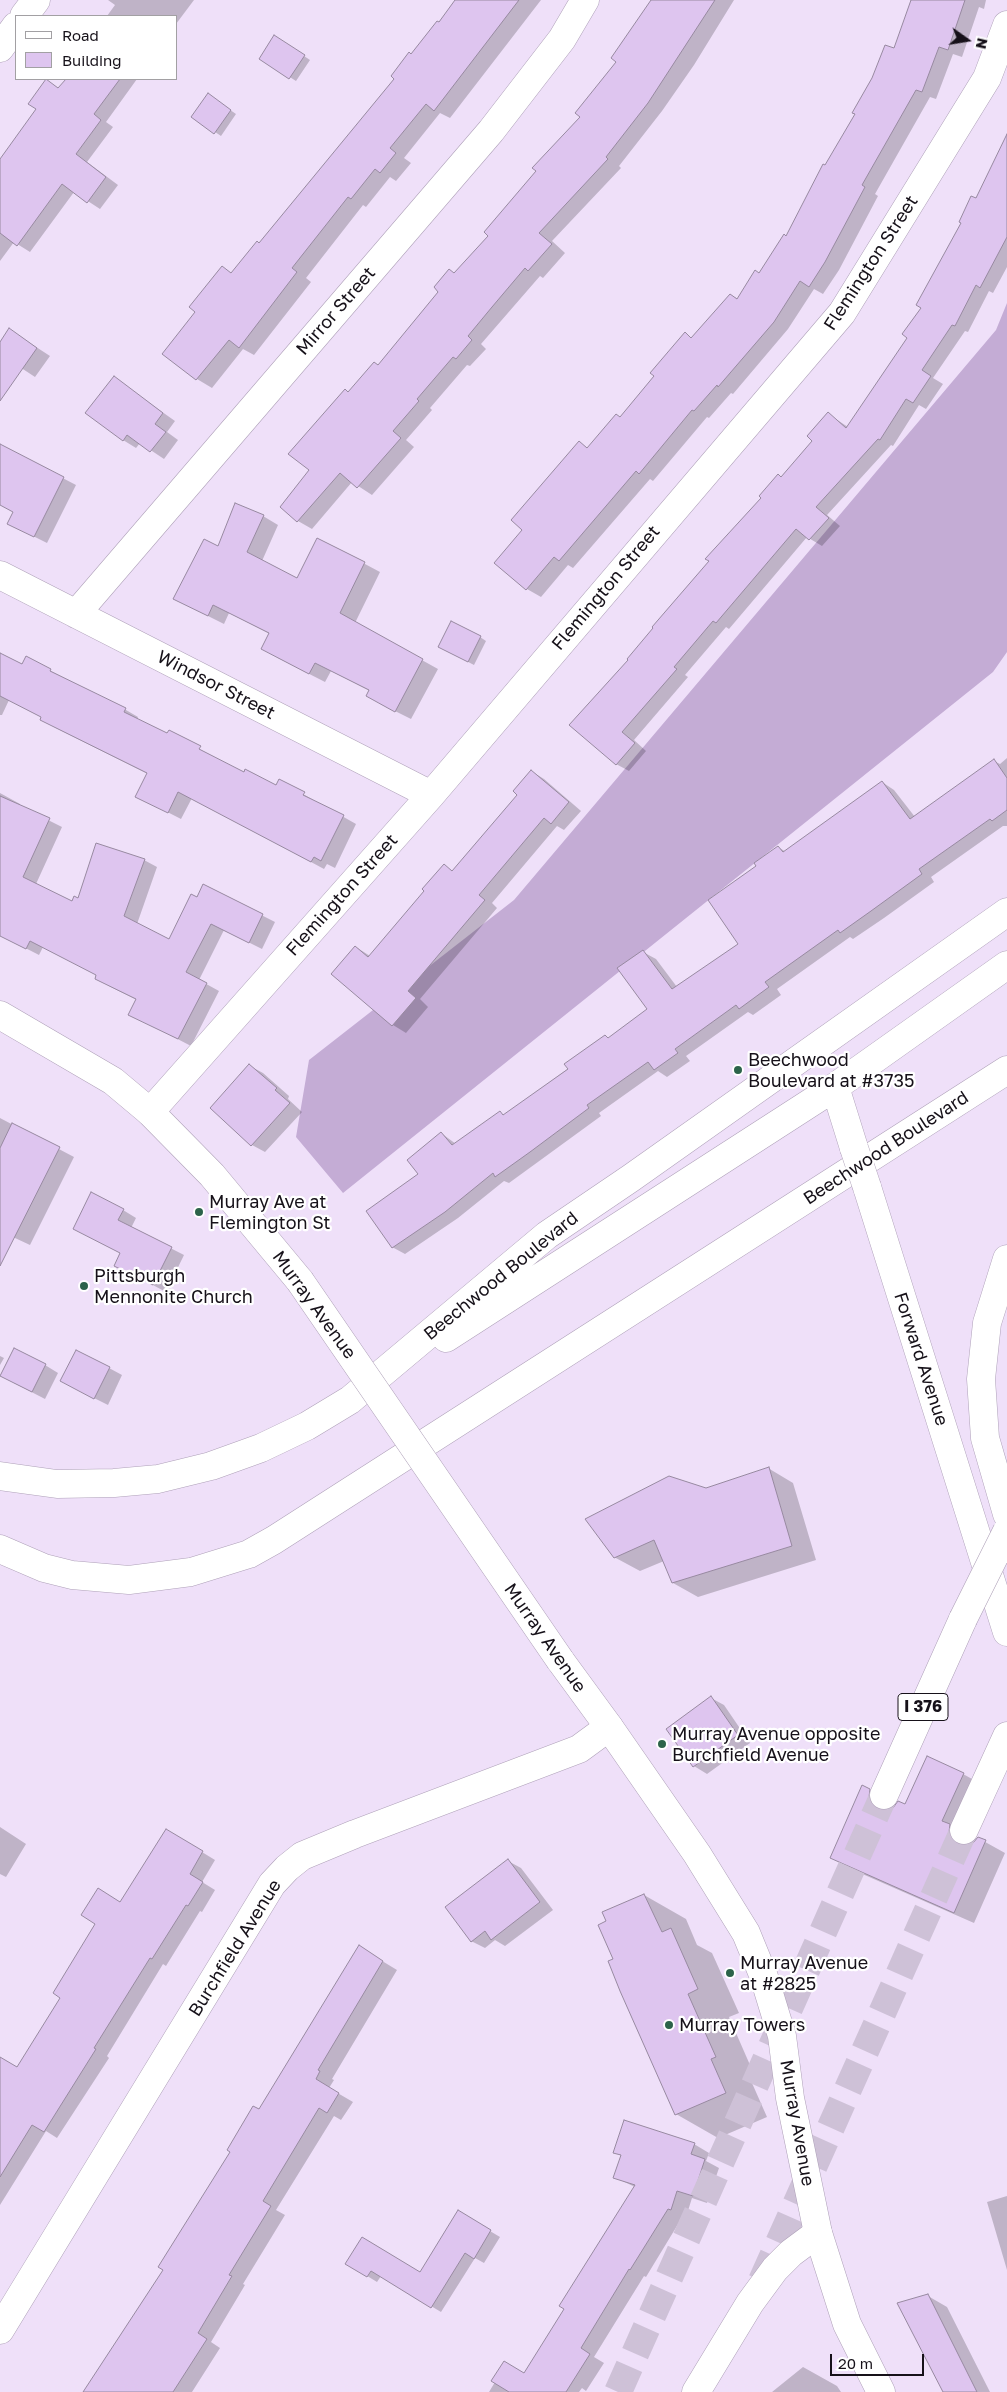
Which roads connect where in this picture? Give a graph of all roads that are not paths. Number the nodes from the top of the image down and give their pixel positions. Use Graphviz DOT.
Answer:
graph roads {
  1 [pos="36,0"];
  2 [pos="585,0"];
  3 [pos="25,15"];
  4 [pos="1007,25"];
  5 [pos="15,27"];
  6 [pos="0,48"];
  7 [pos="0,576"];
  8 [pos="76,614"];
  9 [pos="431,795"];
  10 [pos="1007,912"];
  11 [pos="1007,966"];
  12 [pos="0,1015"];
  13 [pos="1007,1070"];
  14 [pos="835,1087"];
  15 [pos="150,1112"];
  16 [pos="1007,1260"];
  17 [pos="350,1400"];
  18 [pos="0,1476"];
  19 [pos="1007,1514"];
  20 [pos="1007,1531"];
  21 [pos="0,1549"];
  22 [pos="1007,1632"];
  23 [pos="609,1727"];
  24 [pos="1005,1741"];
  25 [pos="884,1795"];
  26 [pos="964,1830"];
  27 [pos="818,2234"];
  28 [pos="0,2330"];
  29 [pos="696,2392"];
  30 [pos="881,2392"];
  1 -- 3 [label="main road"];
  2 -- 8 [label="main road, Mirror Street"];
  4 -- 9 [label="main road, Flemington Street"];
  5 -- 6 [label="main road"];
  7 -- 8 [label="main road, Windsor Street"];
  8 -- 9 [label="main road, Windsor Street"];
  9 -- 15 [label="main road, Flemington Street"];
  10 -- 17 [label="main road, Beechwood Boulevard"];
  11 -- 14 [label="main road"];
  12 -- 15 [label="main road, Murray Avenue"];
  13 -- 21 [label="main road, Beechwood Boulevard"];
  14 -- 17 [label="main road"];
  14 -- 22 [label="main road, Forward Avenue, bridge"];
  15 -- 23 [label="main road, Murray Avenue, bridge"];
  16 -- 19 [label="main road"];
  17 -- 18 [label="main road, Beechwood Boulevard"];
  20 -- 25 [label="main road, I 376, bridge"];
  23 -- 27 [label="main road, Murray Avenue"];
  23 -- 28 [label="main road, Burchfield Avenue"];
  24 -- 26 [label="main road"];
  27 -- 29 [label="main road"];
  27 -- 30 [label="main road, Murray Avenue"];
}
